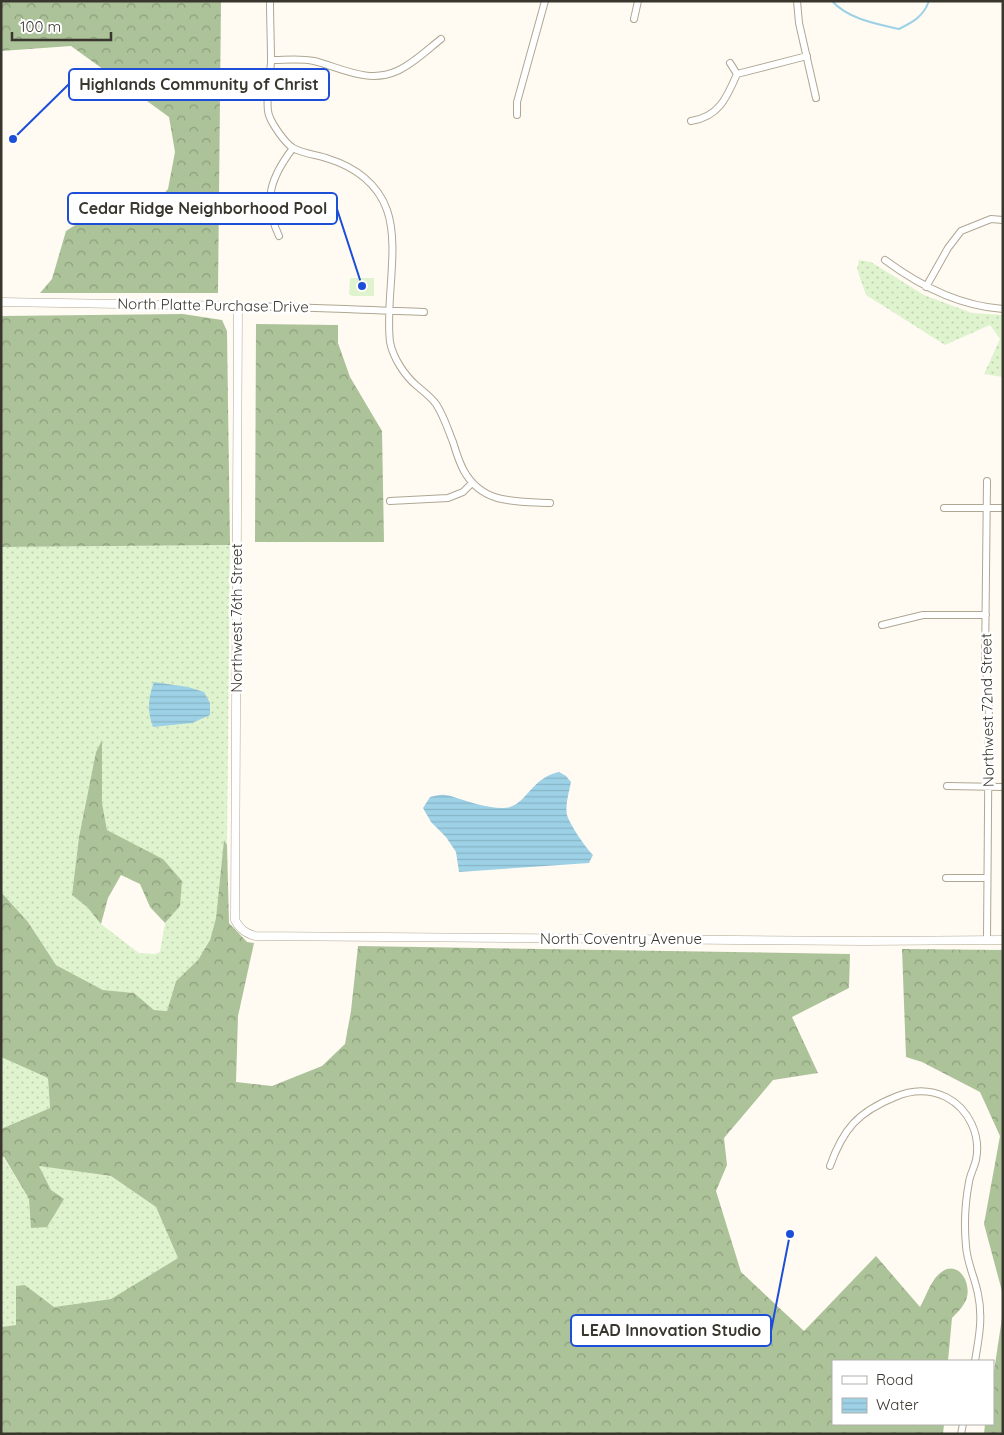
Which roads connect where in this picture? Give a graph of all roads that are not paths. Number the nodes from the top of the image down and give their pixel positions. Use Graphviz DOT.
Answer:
graph roads {
  1 [pos="270,1"];
  2 [pos="545,1"];
  3 [pos="638,1"];
  4 [pos="797,1"];
  5 [pos="634,18"];
  6 [pos="441,39"];
  7 [pos="807,56"];
  8 [pos="271,60"];
  9 [pos="730,63"];
  10 [pos="737,74"];
  11 [pos="816,98"];
  12 [pos="517,115"];
  13 [pos="691,120"];
  14 [pos="293,148"];
  15 [pos="1003,220"];
  16 [pos="279,236"];
  17 [pos="886,260"];
  18 [pos="926,286"];
  19 [pos="1,302"];
  20 [pos="238,306"];
  21 [pos="1003,309"];
  22 [pos="390,311"];
  23 [pos="424,312"];
  24 [pos="987,481"];
  25 [pos="472,483"];
  26 [pos="390,500"];
  27 [pos="550,503"];
  28 [pos="944,508"];
  29 [pos="986,508"];
  30 [pos="1003,508"];
  31 [pos="986,616"];
  32 [pos="882,625"];
  33 [pos="947,786"];
  34 [pos="988,786"];
  35 [pos="1003,787"];
  36 [pos="946,878"];
  37 [pos="988,878"];
  38 [pos="241,929"];
  39 [pos="987,939"];
  40 [pos="1003,940"];
  41 [pos="830,1166"];
  42 [pos="975,1360"];
  1 -- 8 [label="street"];
  2 -- 12 [label="street"];
  3 -- 5 [label="street"];
  4 -- 7 [label="street"];
  6 -- 8 [label="street"];
  7 -- 10 [label="street"];
  7 -- 11 [label="street"];
  8 -- 14 [label="street"];
  9 -- 10 [label="street"];
  10 -- 13 [label="street"];
  14 -- 16 [label="street"];
  14 -- 22 [label="street"];
  15 -- 18 [label="street"];
  17 -- 18 [label="street"];
  18 -- 21 [label="street"];
  19 -- 20 [label="street, North Platte Purchase Drive"];
  20 -- 22 [label="street, North Platte Purchase Drive"];
  20 -- 38 [label="street, Northwest 76th Street"];
  22 -- 23 [label="street, North Platte Purchase Drive"];
  22 -- 25 [label="street"];
  24 -- 29 [label="street, Northwest 72nd Street"];
  25 -- 26 [label="street"];
  25 -- 27 [label="street"];
  28 -- 29 [label="street"];
  29 -- 30 [label="street"];
  29 -- 31 [label="street, Northwest 72nd Street"];
  31 -- 32 [label="street"];
  31 -- 34 [label="street, Northwest 72nd Street"];
  33 -- 34 [label="street"];
  34 -- 35 [label="street"];
  34 -- 37 [label="street, Northwest 72nd Street"];
  36 -- 37 [label="street"];
  37 -- 39 [label="street, Northwest 72nd Street"];
  38 -- 39 [label="street, North Coventry Avenue"];
  39 -- 40 [label="street, North Coventry Avenue"];
  41 -- 42 [label="street"];
}
